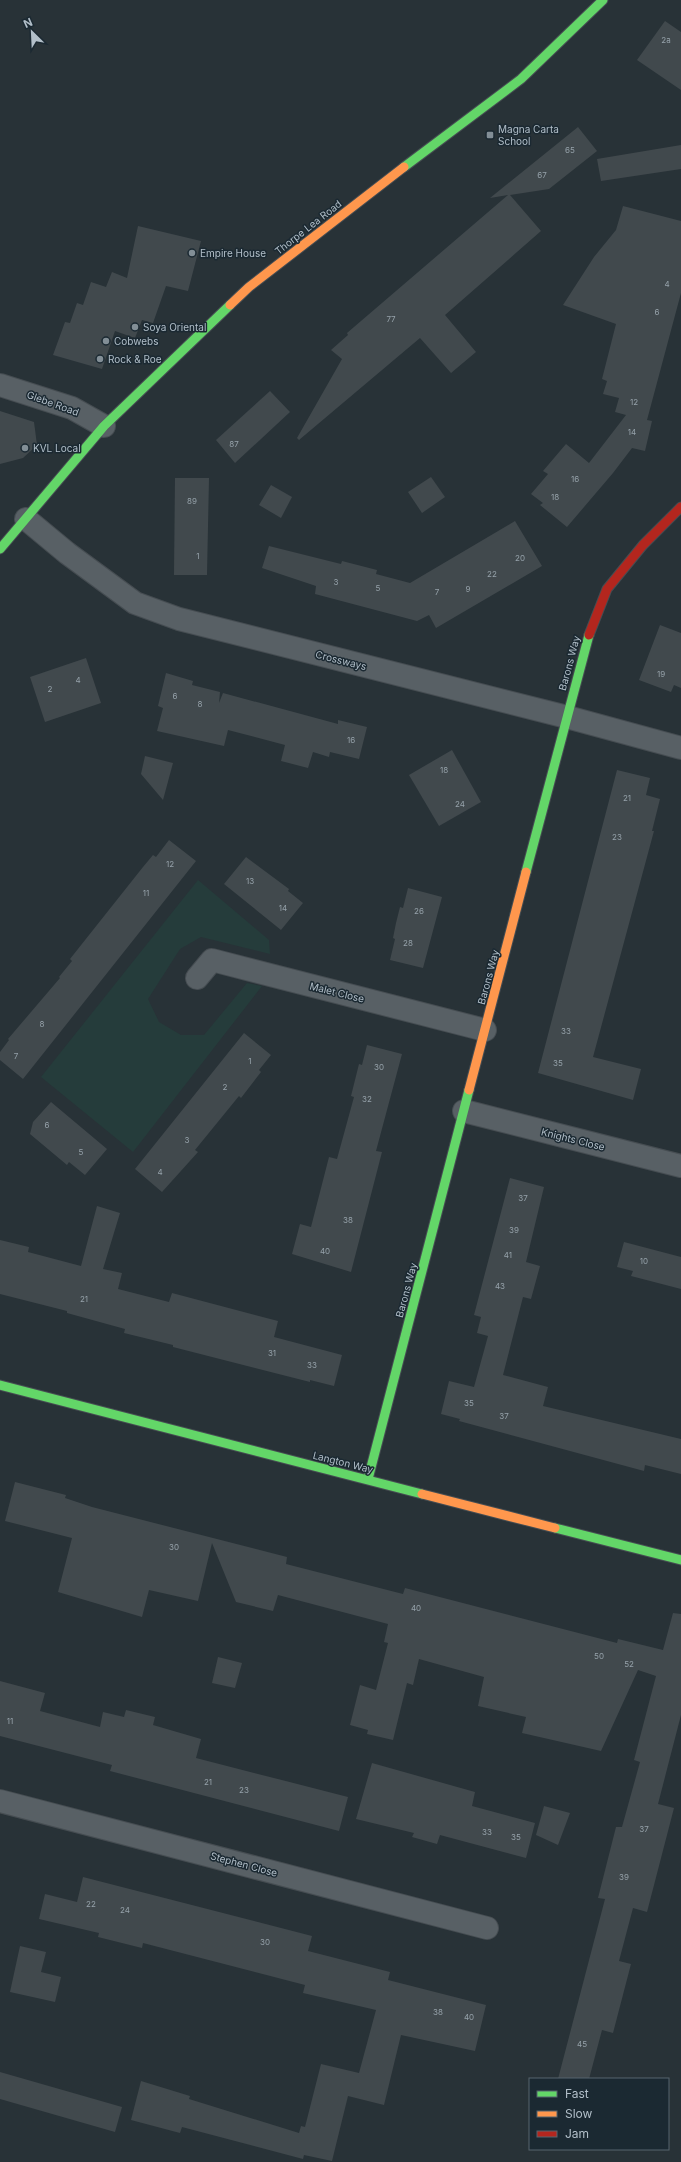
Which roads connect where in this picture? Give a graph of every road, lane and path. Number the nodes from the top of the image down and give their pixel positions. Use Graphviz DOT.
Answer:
graph roads {
  1 [pos="603,0"];
  2 [pos="0,385"];
  3 [pos="104,426"];
  4 [pos="681,507"];
  5 [pos="26,519"];
  6 [pos="0,549"];
  7 [pos="567,717"];
  8 [pos="681,748"];
  9 [pos="197,978"];
  10 [pos="485,1030"];
  11 [pos="464,1111"];
  12 [pos="681,1166"];
  13 [pos="0,1385"];
  14 [pos="368,1480"];
  15 [pos="681,1560"];
  16 [pos="0,1801"];
  17 [pos="487,1928"];
  1 -- 3 [label="street, Thorpe Lea Road"];
  2 -- 3 [label="street, Glebe Road"];
  3 -- 5 [label="street, Thorpe Lea Road"];
  4 -- 7 [label="street, Barons Way"];
  5 -- 6 [label="street, Thorpe Lea Road"];
  5 -- 7 [label="street, Crossways"];
  7 -- 8 [label="street, Crossways"];
  7 -- 10 [label="street, Barons Way"];
  9 -- 10 [label="street, Malet Close"];
  10 -- 11 [label="street, Barons Way"];
  11 -- 12 [label="street, Knights Close"];
  11 -- 14 [label="street, Barons Way"];
  13 -- 14 [label="street, Langton Way"];
  14 -- 15 [label="street, Langton Way"];
  16 -- 17 [label="street, Stephen Close"];
}
